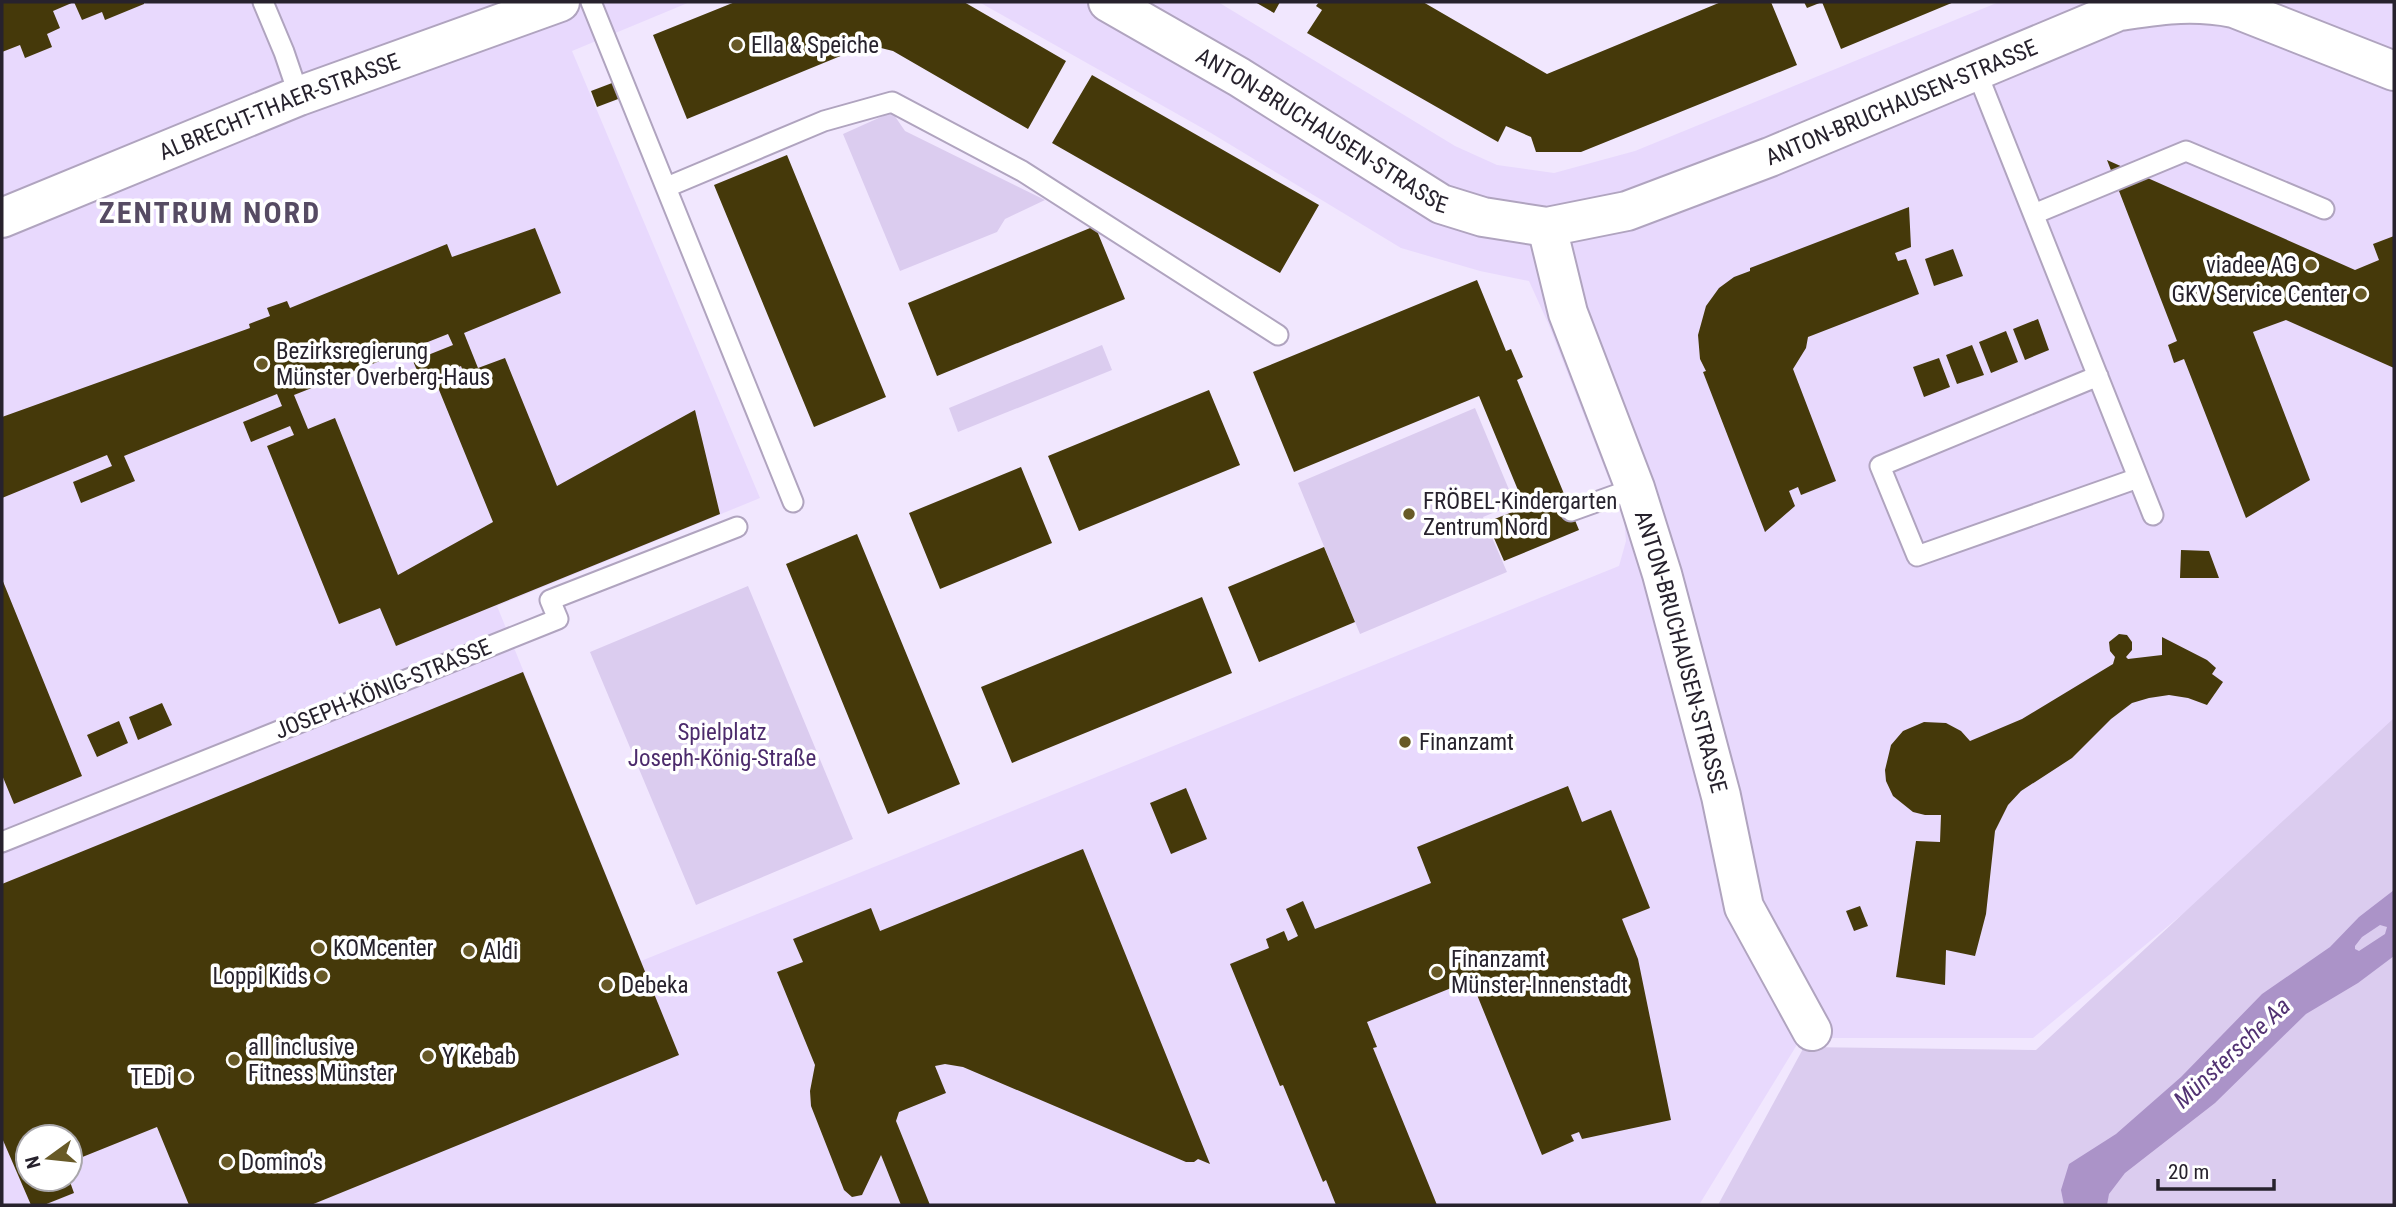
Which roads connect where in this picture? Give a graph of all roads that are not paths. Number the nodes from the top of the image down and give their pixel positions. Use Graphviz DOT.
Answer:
graph roads {
  1 [pos="262,2"];
  2 [pos="561,2"];
  3 [pos="591,2"];
  4 [pos="1108,2"];
  5 [pos="2208,3"];
  6 [pos="1976,70"];
  7 [pos="2394,71"];
  8 [pos="299,96"];
  9 [pos="667,187"];
  10 [pos="2324,209"];
  11 [pos="2034,214"];
  12 [pos="2,218"];
  13 [pos="1547,227"];
  14 [pos="1278,335"];
  15 [pos="2098,376"];
  16 [pos="2138,478"];
  17 [pos="1635,488"];
  18 [pos="793,502"];
  19 [pos="1571,511"];
  20 [pos="2153,516"];
  21 [pos="737,527"];
  22 [pos="2,842"];
  23 [pos="1812,1031"];
  1 -- 8 [label="lane"];
  2 -- 8 [label="street, ALBRECHT-THAER-STRASSE"];
  3 -- 9 [label="lane"];
  4 -- 13 [label="street, ANTON-BRUCHAUSEN-STRASSE"];
  5 -- 6 [label="street, ANTON-BRUCHAUSEN-STRASSE"];
  5 -- 7 [label="street, ANTON-BRUCHAUSEN-STRASSE"];
  6 -- 11 [label="lane"];
  6 -- 13 [label="street, ANTON-BRUCHAUSEN-STRASSE"];
  8 -- 12 [label="street, ALBRECHT-THAER-STRASSE"];
  9 -- 14 [label="lane"];
  9 -- 18 [label="lane"];
  10 -- 11 [label="lane"];
  11 -- 15 [label="lane"];
  13 -- 17 [label="street, ANTON-BRUCHAUSEN-STRASSE"];
  15 -- 16 [label="lane"];
  15 -- 16 [label="lane"];
  16 -- 20 [label="lane"];
  17 -- 19 [label="lane"];
  17 -- 23 [label="street, ANTON-BRUCHAUSEN-STRASSE"];
  21 -- 22 [label="lane, JOSEPH-KÖNIG-STRASSE"];
}
